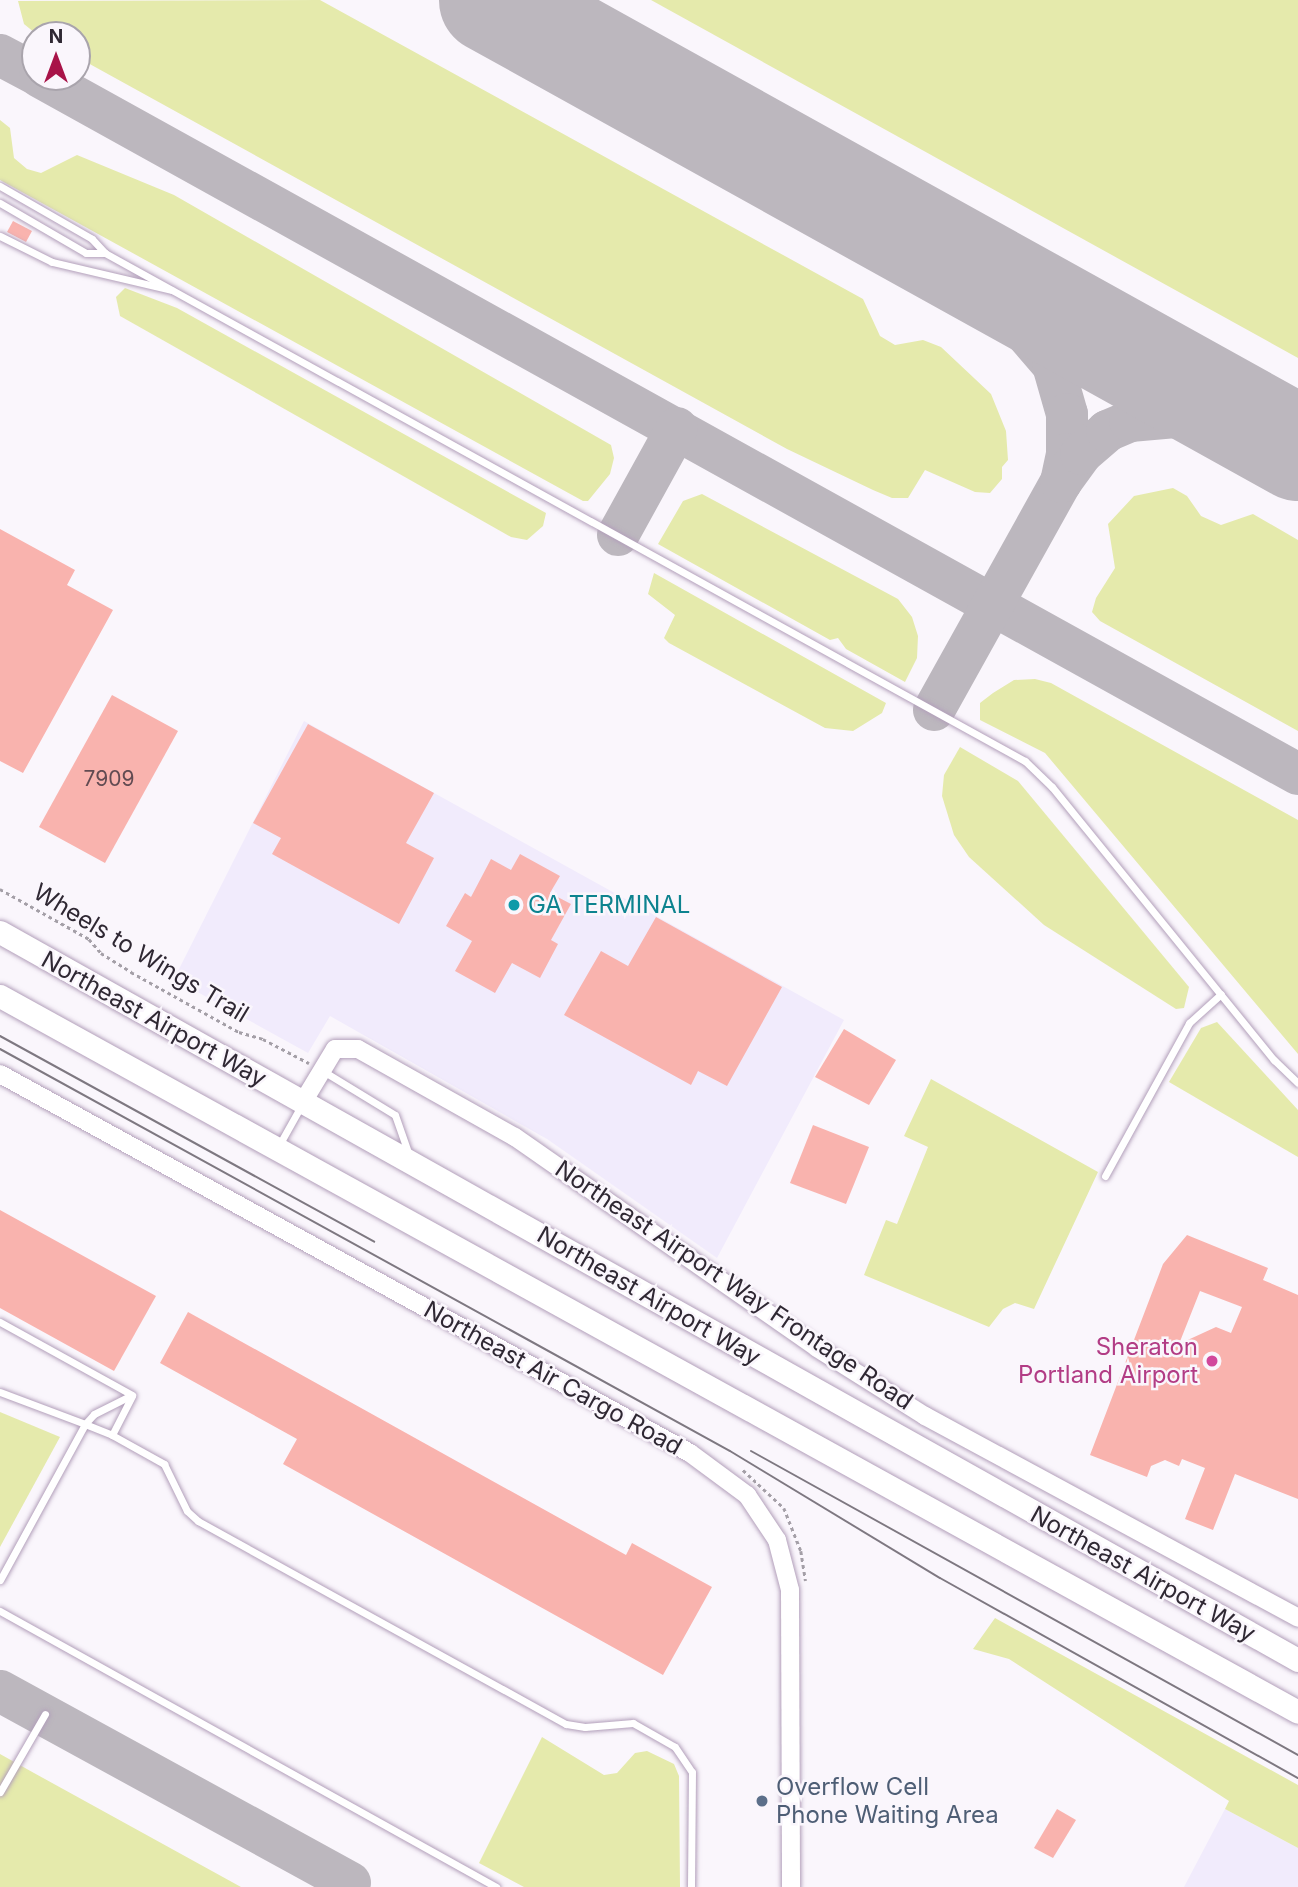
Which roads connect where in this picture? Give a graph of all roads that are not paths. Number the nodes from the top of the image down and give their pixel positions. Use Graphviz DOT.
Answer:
graph roads {
  1 [pos="0,186"];
  2 [pos="0,203"];
  3 [pos="0,236"];
  4 [pos="105,253"];
  5 [pos="185,293"];
  6 [pos="0,932"];
  7 [pos="1221,994"];
  8 [pos="0,996"];
  9 [pos="321,1070"];
  10 [pos="0,1074"];
  11 [pos="1298,1083"];
  12 [pos="303,1102"];
  13 [pos="277,1149"];
  14 [pos="411,1163"];
  15 [pos="1105,1176"];
  16 [pos="0,1322"];
  17 [pos="0,1392"];
  18 [pos="132,1395"];
  19 [pos="85,1424"];
  20 [pos="112,1435"];
  21 [pos="0,1580"];
  22 [pos="0,1611"];
  23 [pos="1298,1618"];
  24 [pos="1298,1660"];
  25 [pos="1298,1712"];
  26 [pos="46,1714"];
  27 [pos="0,1792"];
  28 [pos="496,1887"];
  29 [pos="691,1887"];
  30 [pos="791,1887"];
  1 -- 4 [label="lane"];
  2 -- 4 [label="lane"];
  3 -- 5 [label="lane"];
  4 -- 5 [label="lane"];
  5 -- 7 [label="lane"];
  6 -- 12 [label="main road, Northeast Airport Way"];
  7 -- 11 [label="lane"];
  7 -- 15 [label="lane"];
  8 -- 13 [label="main road, Northeast Airport Way"];
  9 -- 12 [label="street, Northeast Airport Way Frontage Road"];
  9 -- 14 [label="lane"];
  9 -- 23 [label="street, Northeast Airport Way Frontage Road"];
  10 -- 30 [label="street, Northeast Air Cargo Road"];
  12 -- 13 [label="lane"];
  12 -- 14 [label="main road, Northeast Airport Way"];
  13 -- 25 [label="main road, Northeast Airport Way"];
  14 -- 24 [label="main road, Northeast Airport Way"];
  16 -- 18 [label="lane"];
  17 -- 19 [label="lane"];
  18 -- 19 [label="lane"];
  18 -- 20 [label="lane"];
  19 -- 20 [label="lane"];
  19 -- 21 [label="lane"];
  20 -- 29 [label="lane"];
  22 -- 28 [label="lane"];
  26 -- 27 [label="lane"];
}
